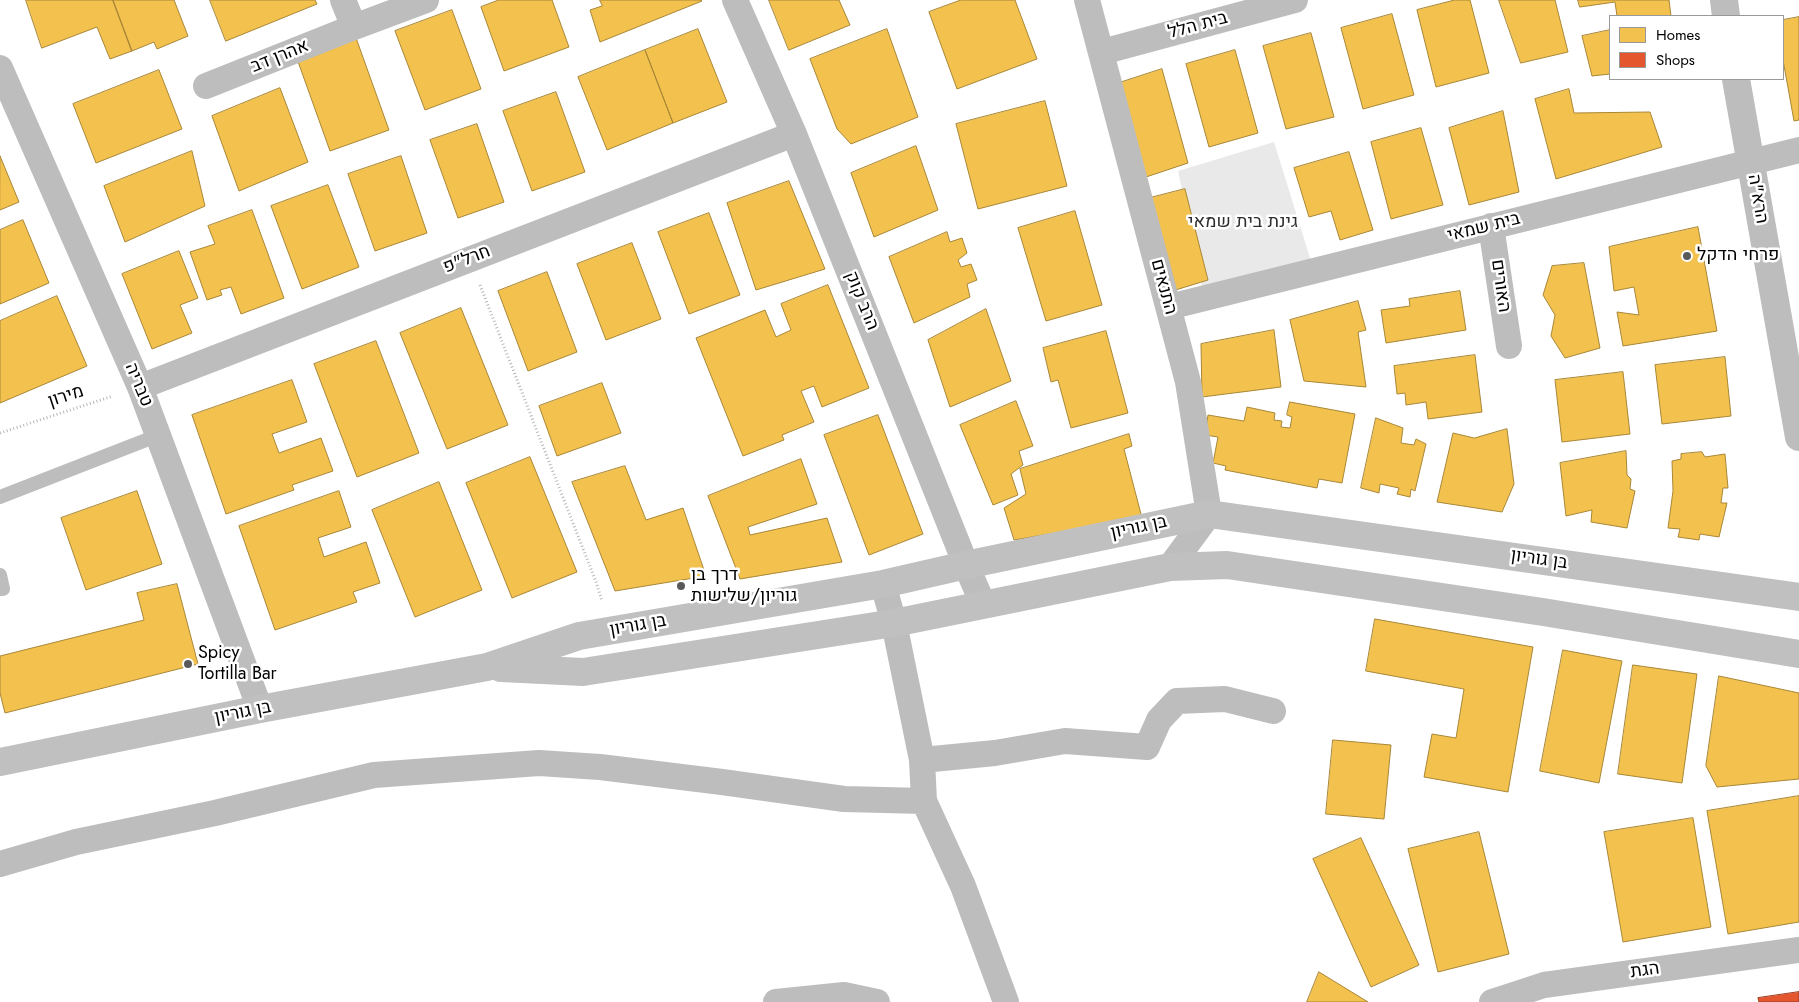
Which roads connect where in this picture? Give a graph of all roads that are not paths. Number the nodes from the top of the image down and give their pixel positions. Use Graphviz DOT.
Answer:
graph roads {
  1 [pos="344,0"];
  2 [pos="426,0"];
  3 [pos="735,0"];
  4 [pos="1087,0"];
  5 [pos="1295,0"];
  6 [pos="1724,0"];
  7 [pos="1726,15"];
  8 [pos="354,27"];
  9 [pos="1102,52"];
  10 [pos="0,68"];
  11 [pos="1736,80"];
  12 [pos="206,86"];
  13 [pos="794,134"];
  14 [pos="1799,150"];
  15 [pos="1750,161"];
  16 [pos="1491,226"];
  17 [pos="1168,307"];
  18 [pos="1509,346"];
  19 [pos="140,387"];
  20 [pos="159,435"];
  21 [pos="1799,437"];
  22 [pos="0,497"];
  23 [pos="1209,514"];
  24 [pos="966,565"];
  25 [pos="1170,567"];
  26 [pos="0,575"];
  27 [pos="883,584"];
  28 [pos="0,589"];
  29 [pos="1799,596"];
  30 [pos="983,604"];
  31 [pos="894,622"];
  32 [pos="1799,654"];
  33 [pos="487,667"];
  34 [pos="260,709"];
  35 [pos="1273,712"];
  36 [pos="922,760"];
  37 [pos="0,762"];
  38 [pos="924,801"];
  39 [pos="0,864"];
  40 [pos="1799,950"];
  41 [pos="1001,1001"];
  42 [pos="776,1002"];
  43 [pos="877,1002"];
  44 [pos="1492,1002"];
  1 -- 8 [label="street"];
  2 -- 8 [label="street, אהרן דב"];
  3 -- 13 [label="street, הרב קוק"];
  4 -- 9 [label="street, התנאים"];
  5 -- 9 [label="street, בית הלל"];
  6 -- 7 [label="street"];
  8 -- 12 [label="street, אהרן דב"];
  9 -- 17 [label="street, התנאים"];
  10 -- 19 [label="street, טבריה"];
  11 -- 15 [label="street, הרא\"ה"];
  13 -- 19 [label="street, חרל\"פ"];
  13 -- 24 [label="street, הרב קוק"];
  14 -- 15 [label="street, בית שמאי"];
  15 -- 16 [label="street, בית שמאי"];
  15 -- 21 [label="street, הרא\"ה"];
  16 -- 17 [label="street, בית שמאי"];
  16 -- 18 [label="street, האורים"];
  17 -- 23 [label="street, התנאים"];
  19 -- 20 [label="street, טבריה"];
  20 -- 22 [label="lane"];
  20 -- 34 [label="street, טבריה"];
  23 -- 24 [label="main road, בן גוריון"];
  23 -- 25 [label="street"];
  23 -- 29 [label="main road, בן גוריון"];
  24 -- 27 [label="main road, בן גוריון"];
  24 -- 30 [label="street, הרב קוק"];
  25 -- 30 [label="main road, בן גוריון"];
  25 -- 32 [label="main road, בן גוריון"];
  26 -- 28 [label="lane"];
  27 -- 31 [label="street"];
  27 -- 33 [label="main road, בן גוריון"];
  30 -- 31 [label="main road, בן גוריון"];
  31 -- 33 [label="main road, בן גוריון"];
  31 -- 36 [label="street"];
  33 -- 34 [label="main road, בן גוריון"];
  34 -- 37 [label="main road, בן גוריון"];
  35 -- 36 [label="street"];
  36 -- 38 [label="street"];
  38 -- 39 [label="street"];
  38 -- 41 [label="street"];
  40 -- 44 [label="street, הגת"];
  42 -- 43 [label="street"];
}
